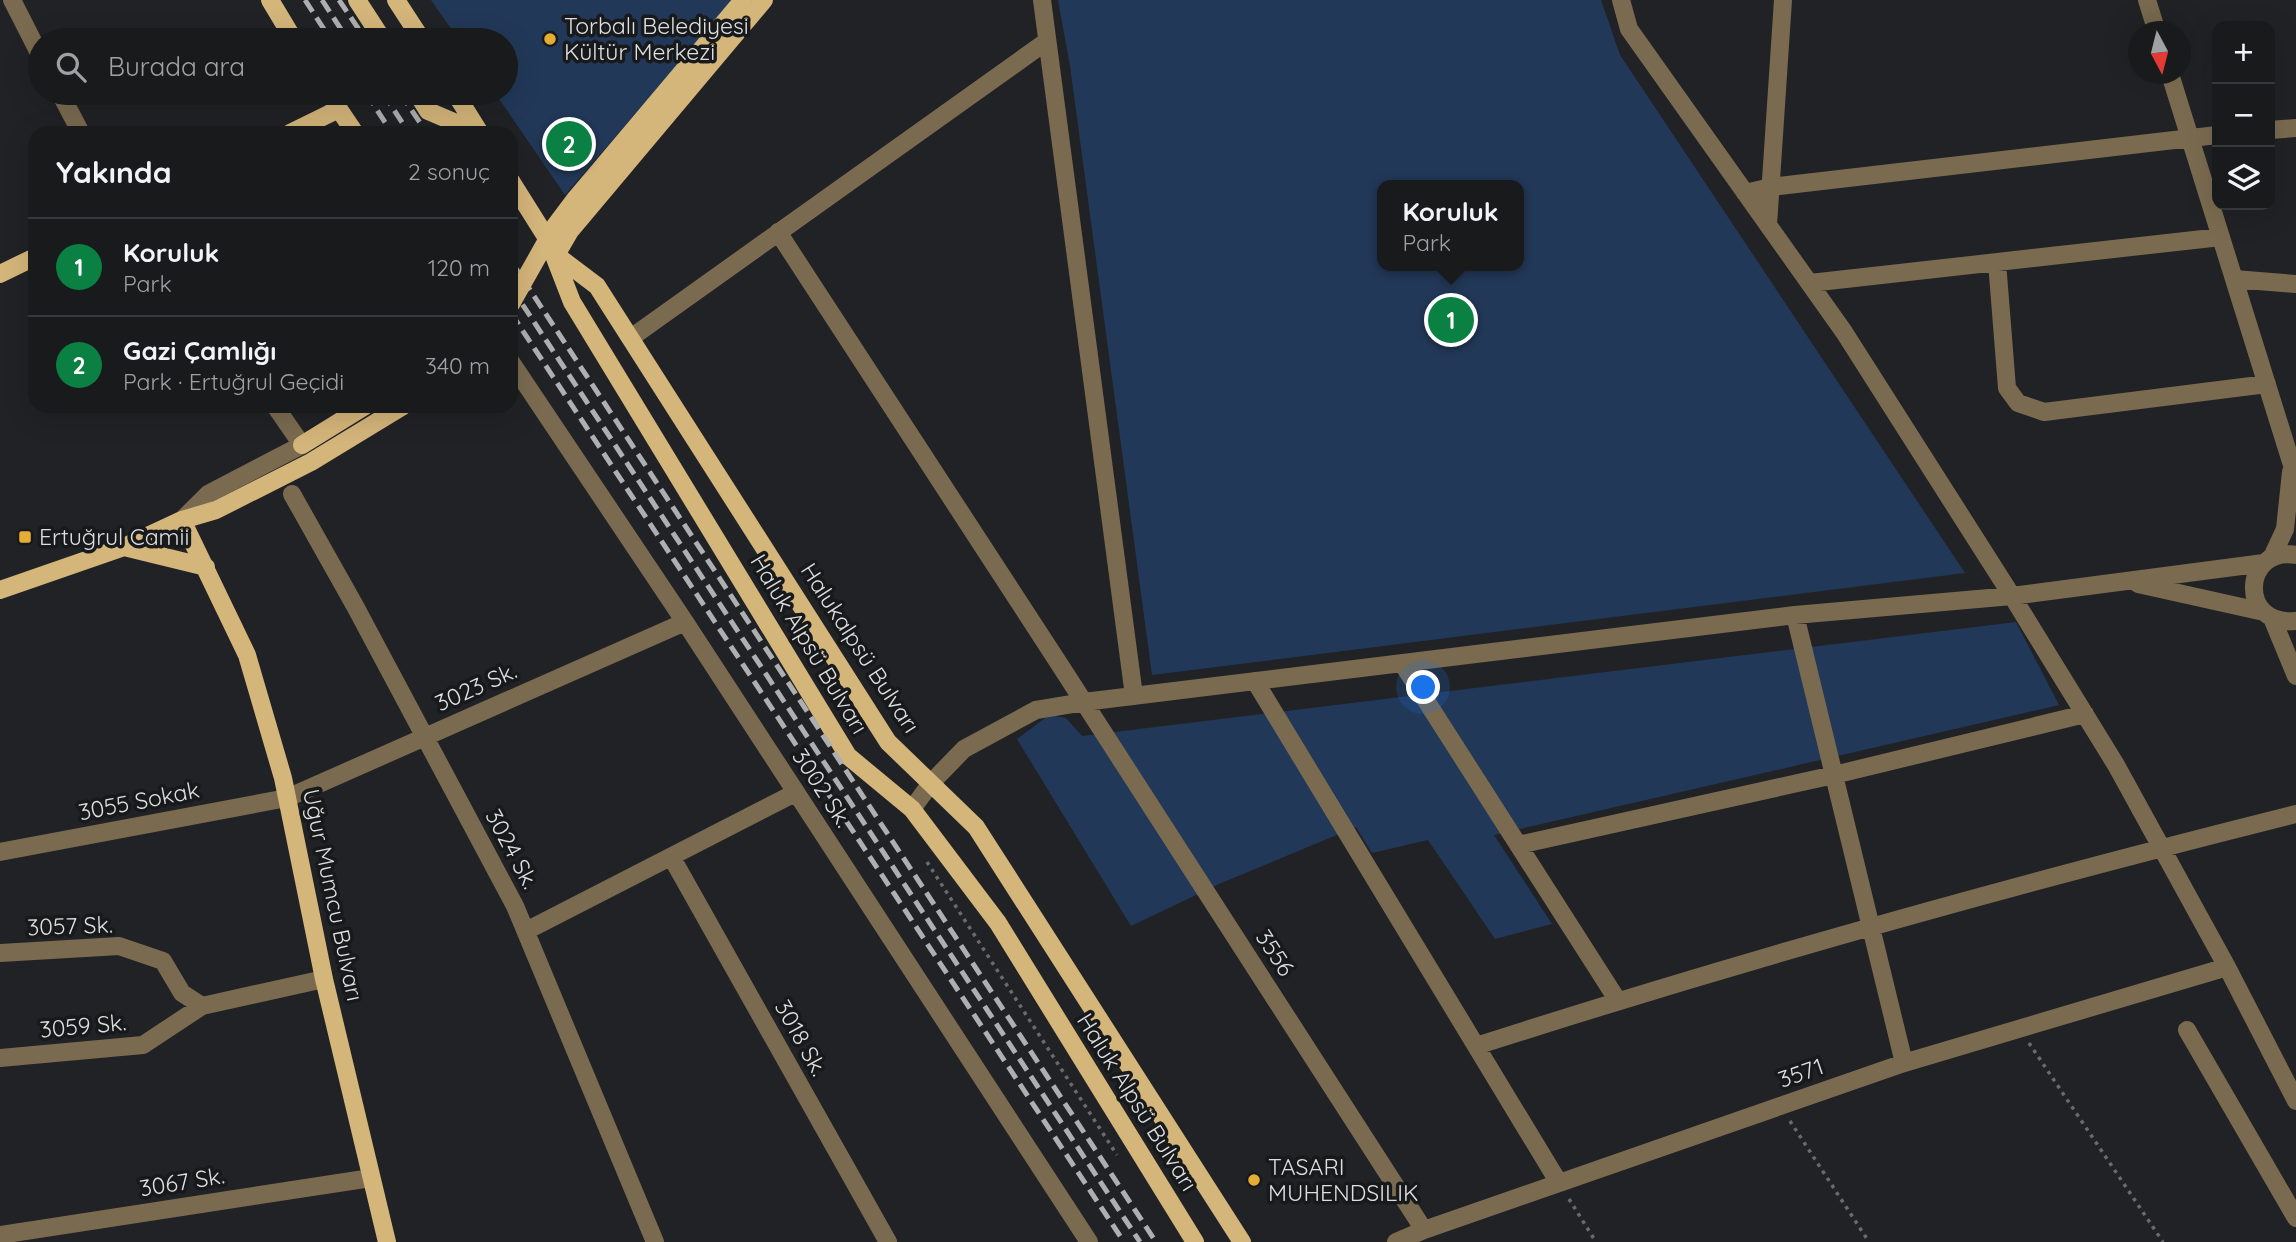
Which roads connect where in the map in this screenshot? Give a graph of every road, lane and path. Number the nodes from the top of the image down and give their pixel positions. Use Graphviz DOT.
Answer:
graph roads {
  1 [pos="12,0"];
  2 [pos="271,0"];
  3 [pos="357,0"];
  4 [pos="396,0"];
  5 [pos="743,0"];
  6 [pos="764,0"];
  7 [pos="1042,0"];
  8 [pos="1621,0"];
  9 [pos="1783,0"];
  10 [pos="2147,0"];
  11 [pos="2154,21"];
  12 [pos="287,28"];
  13 [pos="375,28"];
  14 [pos="414,28"];
  15 [pos="28,31"];
  16 [pos="1047,41"];
  17 [pos="2173,84"];
  18 [pos="66,105"];
  19 [pos="336,105"];
  20 [pos="424,105"];
  21 [pos="462,105"];
  22 [pos="339,109"];
  23 [pos="77,126"];
  24 [pos="304,126"];
  25 [pos="350,126"];
  26 [pos="463,126"];
  27 [pos="476,126"];
  28 [pos="2296,128"];
  29 [pos="2275,130"];
  30 [pos="2212,136"];
  31 [pos="2189,138"];
  32 [pos="1771,187"];
  33 [pos="518,193"];
  34 [pos="1745,193"];
  35 [pos="1768,225"];
  36 [pos="778,232"];
  37 [pos="2221,237"];
  38 [pos="556,255"];
  39 [pos="28,260"];
  40 [pos="1997,262"];
  41 [pos="0,274"];
  42 [pos="2234,279"];
  43 [pos="1810,283"];
  44 [pos="2296,284"];
  45 [pos="518,292"];
  46 [pos="632,337"];
  47 [pos="518,372"];
  48 [pos="2266,384"];
  49 [pos="280,413"];
  50 [pos="354,413"];
  51 [pos="391,413"];
  52 [pos="2288,429"];
  53 [pos="302,445"];
  54 [pos="2292,465"];
  55 [pos="2296,486"];
  56 [pos="292,494"];
  57 [pos="182,520"];
  58 [pos="124,547"];
  59 [pos="2296,555"];
  60 [pos="2268,560"];
  61 [pos="206,567"];
  62 [pos="2124,581"];
  63 [pos="0,590"];
  64 [pos="2012,596"];
  65 [pos="1795,615"];
  66 [pos="2268,615"];
  67 [pos="2296,621"];
  68 [pos="685,622"];
  69 [pos="1402,663"];
  70 [pos="2296,676"];
  71 [pos="1255,681"];
  72 [pos="1135,696"];
  73 [pos="1084,702"];
  74 [pos="2085,714"];
  75 [pos="424,736"];
  76 [pos="1834,775"];
  77 [pos="931,783"];
  78 [pos="795,793"];
  79 [pos="287,798"];
  80 [pos="912,810"];
  81 [pos="2296,814"];
  82 [pos="1518,845"];
  83 [pos="2162,848"];
  84 [pos="0,852"];
  85 [pos="672,858"];
  86 [pos="926,861"];
  87 [pos="1870,926"];
  88 [pos="526,931"];
  89 [pos="0,953"];
  90 [pos="2227,967"];
  91 [pos="324,979"];
  92 [pos="1618,1001"];
  93 [pos="202,1006"];
  94 [pos="2020,1029"];
  95 [pos="2187,1030"];
  96 [pos="1476,1046"];
  97 [pos="0,1058"];
  98 [pos="1904,1063"];
  99 [pos="2296,1101"];
  100 [pos="1781,1106"];
  101 [pos="1121,1161"];
  102 [pos="371,1178"];
  103 [pos="1559,1183"];
  104 [pos="2296,1218"];
  105 [pos="1424,1230"];
  106 [pos="0,1235"];
  107 [pos="387,1242"];
  108 [pos="654,1242"];
  109 [pos="888,1242"];
  110 [pos="1089,1242"];
  111 [pos="1195,1242"];
  112 [pos="1242,1242"];
  113 [pos="1396,1242"];
  114 [pos="1595,1242"];
  115 [pos="1869,1242"];
  116 [pos="2163,1242"];
  1 -- 15 [label="street"];
  2 -- 12 [label="main road"];
  3 -- 13 [label="main road"];
  4 -- 14 [label="main road"];
  5 -- 45 [label="main road, bridge"];
  6 -- 38 [label="main road"];
  7 -- 16 [label="street"];
  8 -- 34 [label="street"];
  9 -- 32 [label="street"];
  10 -- 11 [label="street"];
  16 -- 36 [label="street"];
  16 -- 72 [label="street"];
  17 -- 31 [label="street"];
  18 -- 23 [label="street"];
  19 -- 22 [label="main road"];
  20 -- 26 [label="main road"];
  21 -- 27 [label="main road"];
  22 -- 24 [label="main road"];
  22 -- 25 [label="main road"];
  28 -- 29 [label="street"];
  30 -- 31 [label="street"];
  31 -- 32 [label="street"];
  31 -- 37 [label="street"];
  32 -- 34 [label="street"];
  32 -- 35 [label="street"];
  33 -- 38 [label="main road"];
  34 -- 35 [label="street"];
  35 -- 43 [label="street"];
  36 -- 46 [label="street"];
  36 -- 73 [label="street, 3556"];
  37 -- 40 [label="street"];
  37 -- 42 [label="street"];
  38 -- 46 [label="main road, Halukalpsü Bulvarı"];
  38 -- 80 [label="main road, Haluk Alpsü Bulvarı"];
  39 -- 41 [label="main road"];
  40 -- 43 [label="street"];
  40 -- 48 [label="street"];
  42 -- 44 [label="street"];
  42 -- 48 [label="street"];
  43 -- 64 [label="street"];
  46 -- 77 [label="main road, Halukalpsü Bulvarı"];
  47 -- 68 [label="street, 3002 Sk."];
  48 -- 52 [label="street"];
  49 -- 53 [label="street"];
  50 -- 53 [label="main road"];
  51 -- 57 [label="main road"];
  52 -- 54 [label="street"];
  53 -- 57 [label="street"];
  54 -- 55 [label="street"];
  54 -- 60 [label="street"];
  56 -- 75 [label="street, 3024 Sk."];
  57 -- 58 [label="main road"];
  57 -- 61 [label="main road, Uğur Mumcu Bulvarı"];
  58 -- 61 [label="main road"];
  58 -- 63 [label="main road"];
  59 -- 60 [label="street"];
  60 -- 62 [label="street"];
  60 -- 66 [label="street"];
  61 -- 79 [label="main road, Uğur Mumcu Bulvarı"];
  62 -- 64 [label="street"];
  62 -- 66 [label="street"];
  64 -- 65 [label="street"];
  64 -- 74 [label="street"];
  65 -- 69 [label="street"];
  65 -- 76 [label="street"];
  66 -- 67 [label="street"];
  66 -- 70 [label="street"];
  68 -- 75 [label="street, 3023 Sk."];
  68 -- 78 [label="street, 3002 Sk."];
  69 -- 71 [label="street"];
  69 -- 82 [label="street"];
  71 -- 72 [label="street"];
  71 -- 96 [label="street"];
  72 -- 73 [label="street"];
  73 -- 77 [label="street"];
  73 -- 105 [label="street, 3556"];
  74 -- 76 [label="street"];
  74 -- 83 [label="street"];
  75 -- 79 [label="street, 3023 Sk."];
  75 -- 88 [label="street, 3024 Sk."];
  76 -- 82 [label="street"];
  76 -- 87 [label="street"];
  77 -- 80 [label="street"];
  77 -- 112 [label="main road, Halukalpsü Bulvarı"];
  78 -- 85 [label="street"];
  78 -- 110 [label="street, 3002 Sk."];
  79 -- 84 [label="street, 3055 Sokak"];
  79 -- 91 [label="main road, Uğur Mumcu Bulvarı"];
  80 -- 111 [label="main road, Haluk Alpsü Bulvarı"];
  81 -- 83 [label="street"];
  82 -- 92 [label="street"];
  83 -- 87 [label="street"];
  83 -- 90 [label="street"];
  85 -- 88 [label="street"];
  85 -- 109 [label="street, 3018 Sk."];
  86 -- 101 [label="path"];
  87 -- 92 [label="street"];
  87 -- 98 [label="street"];
  88 -- 108 [label="street, 3024 Sk."];
  89 -- 93 [label="street, 3057 Sk."];
  90 -- 94 [label="street, 3571"];
  90 -- 99 [label="street"];
  91 -- 93 [label="street, 3059 Sk."];
  91 -- 102 [label="main road, Uğur Mumcu Bulvarı"];
  92 -- 96 [label="street"];
  93 -- 97 [label="street, 3059 Sk."];
  94 -- 98 [label="street, 3571"];
  94 -- 116 [label="path"];
  95 -- 104 [label="street"];
  96 -- 103 [label="street"];
  98 -- 100 [label="street, 3571"];
  100 -- 103 [label="street, 3571"];
  100 -- 115 [label="path"];
  102 -- 106 [label="street, 3067 Sk."];
  102 -- 107 [label="main road, Uğur Mumcu Bulvarı"];
  103 -- 105 [label="street, 3571"];
  103 -- 114 [label="path"];
  105 -- 113 [label="street, 3571"];
}
